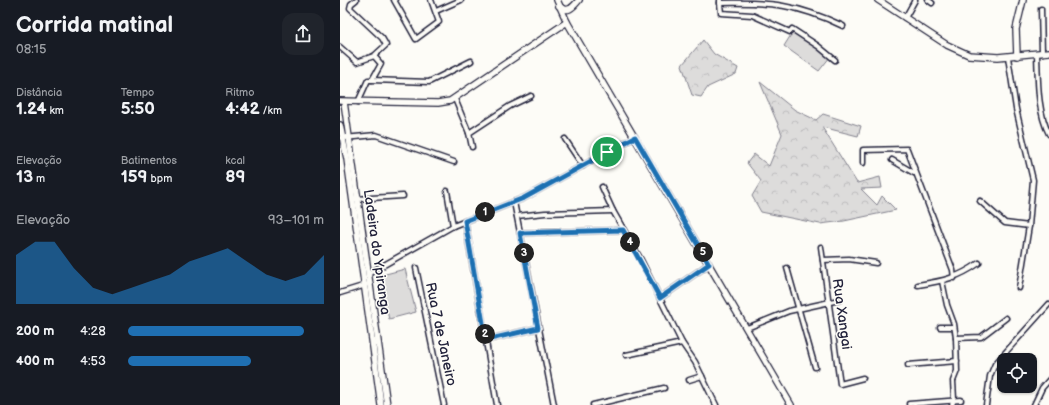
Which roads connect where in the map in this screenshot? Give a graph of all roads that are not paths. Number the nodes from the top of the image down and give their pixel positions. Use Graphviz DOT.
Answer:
graph roads {
  1 [pos="356,0"];
  2 [pos="394,0"];
  3 [pos="431,0"];
  4 [pos="461,0"];
  5 [pos="576,0"];
  6 [pos="579,0"];
  7 [pos="878,0"];
  8 [pos="915,0"];
  9 [pos="1023,0"];
  10 [pos="720,1"];
  11 [pos="557,3"];
  12 [pos="573,7"];
  13 [pos="1041,9"];
  14 [pos="436,11"];
  15 [pos="905,18"];
  16 [pos="568,22"];
  17 [pos="843,26"];
  18 [pos="340,47"];
  19 [pos="1049,52"];
  20 [pos="1040,53"];
  21 [pos="374,56"];
  22 [pos="1017,56"];
  23 [pos="1008,57"];
  24 [pos="835,60"];
  25 [pos="472,61"];
  26 [pos="372,80"];
  27 [pos="531,96"];
  28 [pos="455,99"];
  29 [pos="342,102"];
  30 [pos="358,102"];
  31 [pos="340,125"];
  32 [pos="469,133"];
  33 [pos="1049,134"];
  34 [pos="346,137"];
  35 [pos="635,137"];
  36 [pos="565,139"];
  37 [pos="472,147"];
  38 [pos="892,160"];
  39 [pos="454,162"];
  40 [pos="863,163"];
  41 [pos="583,166"];
  42 [pos="915,173"];
  43 [pos="602,187"];
  44 [pos="447,191"];
  45 [pos="403,196"];
  46 [pos="355,200"];
  47 [pos="980,201"];
  48 [pos="514,202"];
  49 [pos="613,211"];
  50 [pos="517,216"];
  51 [pos="465,221"];
  52 [pos="454,226"];
  53 [pos="1029,226"];
  54 [pos="623,230"];
  55 [pos="520,233"];
  56 [pos="821,247"];
  57 [pos="823,260"];
  58 [pos="979,262"];
  59 [pos="876,263"];
  60 [pos="709,264"];
  61 [pos="416,268"];
  62 [pos="787,268"];
  63 [pos="366,275"];
  64 [pos="954,278"];
  65 [pos="942,281"];
  66 [pos="367,285"];
  67 [pos="918,285"];
  68 [pos="1019,288"];
  69 [pos="340,293"];
  70 [pos="660,298"];
  71 [pos="839,300"];
  72 [pos="829,302"];
  73 [pos="1049,304"];
  74 [pos="798,308"];
  75 [pos="1006,318"];
  76 [pos="954,327"];
  77 [pos="538,328"];
  78 [pos="747,328"];
  79 [pos="940,328"];
  80 [pos="956,338"];
  81 [pos="486,340"];
  82 [pos="682,343"];
  83 [pos="626,355"];
  84 [pos="957,361"];
  85 [pos="908,365"];
  86 [pos="815,367"];
  87 [pos="702,376"];
  88 [pos="863,378"];
  89 [pos="690,380"];
  90 [pos="1049,380"];
  91 [pos="664,388"];
  92 [pos="961,400"];
  93 [pos="952,403"];
  94 [pos="909,404"];
  95 [pos="381,405"];
  96 [pos="387,405"];
  97 [pos="444,405"];
  98 [pos="497,405"];
  99 [pos="554,405"];
  100 [pos="592,405"];
  101 [pos="716,405"];
  102 [pos="791,405"];
  103 [pos="986,405"];
  104 [pos="1034,405"];
  1 -- 21 [label="street"];
  2 -- 14 [label="street"];
  3 -- 14 [label="street"];
  4 -- 14 [label="street"];
  5 -- 12 [label="main road"];
  6 -- 12 [label="main road"];
  7 -- 15 [label="main road"];
  8 -- 15 [label="street"];
  9 -- 22 [label="main road"];
  10 -- 17 [label="street"];
  10 -- 24 [label="street"];
  11 -- 12 [label="main road"];
  11 -- 16 [label="main road"];
  12 -- 16 [label="main road"];
  13 -- 20 [label="street"];
  15 -- 23 [label="main road"];
  16 -- 28 [label="main road"];
  16 -- 35 [label="main road"];
  18 -- 21 [label="street"];
  19 -- 20 [label="main road"];
  20 -- 22 [label="main road"];
  20 -- 33 [label="street"];
  21 -- 26 [label="street"];
  22 -- 23 [label="main road"];
  23 -- 53 [label="street"];
  25 -- 26 [label="street"];
  26 -- 30 [label="street"];
  27 -- 32 [label="street"];
  28 -- 30 [label="main road"];
  28 -- 32 [label="street"];
  29 -- 30 [label="main road"];
  29 -- 34 [label="main road, Ladeira do Ypiranga"];
  31 -- 34 [label="main road, Ladeira do Ypiranga"];
  32 -- 37 [label="street"];
  34 -- 39 [label="street"];
  34 -- 46 [label="main road, Ladeira do Ypiranga"];
  35 -- 41 [label="street"];
  35 -- 60 [label="main road"];
  36 -- 41 [label="street"];
  38 -- 42 [label="street"];
  40 -- 42 [label="street"];
  41 -- 48 [label="street"];
  42 -- 64 [label="street"];
  43 -- 49 [label="street"];
  44 -- 52 [label="street"];
  45 -- 46 [label="street"];
  46 -- 63 [label="main road, Ladeira do Ypiranga"];
  47 -- 53 [label="street"];
  48 -- 50 [label="street"];
  48 -- 51 [label="street"];
  49 -- 50 [label="street"];
  49 -- 54 [label="street"];
  50 -- 55 [label="street"];
  51 -- 52 [label="street"];
  51 -- 81 [label="street"];
  52 -- 63 [label="street"];
  53 -- 68 [label="street"];
  54 -- 55 [label="street"];
  54 -- 70 [label="street"];
  55 -- 77 [label="street"];
  56 -- 57 [label="street, Rua Xangai"];
  57 -- 59 [label="street"];
  57 -- 72 [label="street, Rua Xangai"];
  58 -- 64 [label="street"];
  60 -- 70 [label="street"];
  60 -- 78 [label="main road"];
  61 -- 97 [label="street, Rua 7 de Janeiro"];
  62 -- 74 [label="street"];
  63 -- 66 [label="main road, Ladeira do Ypiranga"];
  64 -- 65 [label="street"];
  65 -- 67 [label="street"];
  65 -- 76 [label="street"];
  66 -- 69 [label="street"];
  66 -- 95 [label="main road, Ladeira do Ypiranga"];
  66 -- 96 [label="main road, Ladeira do Ypiranga"];
  70 -- 82 [label="street"];
  71 -- 72 [label="street"];
  72 -- 74 [label="street"];
  72 -- 88 [label="street, Rua Xangai"];
  73 -- 103 [label="street"];
  74 -- 78 [label="street"];
  74 -- 86 [label="street"];
  75 -- 80 [label="street"];
  76 -- 79 [label="street"];
  76 -- 80 [label="street"];
  77 -- 81 [label="street"];
  77 -- 99 [label="street"];
  78 -- 102 [label="main road"];
  80 -- 84 [label="street"];
  81 -- 98 [label="street"];
  82 -- 83 [label="street"];
  82 -- 87 [label="street"];
  84 -- 85 [label="street"];
  84 -- 93 [label="street"];
  87 -- 89 [label="street"];
  87 -- 101 [label="street"];
  90 -- 104 [label="street"];
  91 -- 100 [label="street"];
  92 -- 93 [label="street"];
  93 -- 94 [label="street"];
}
